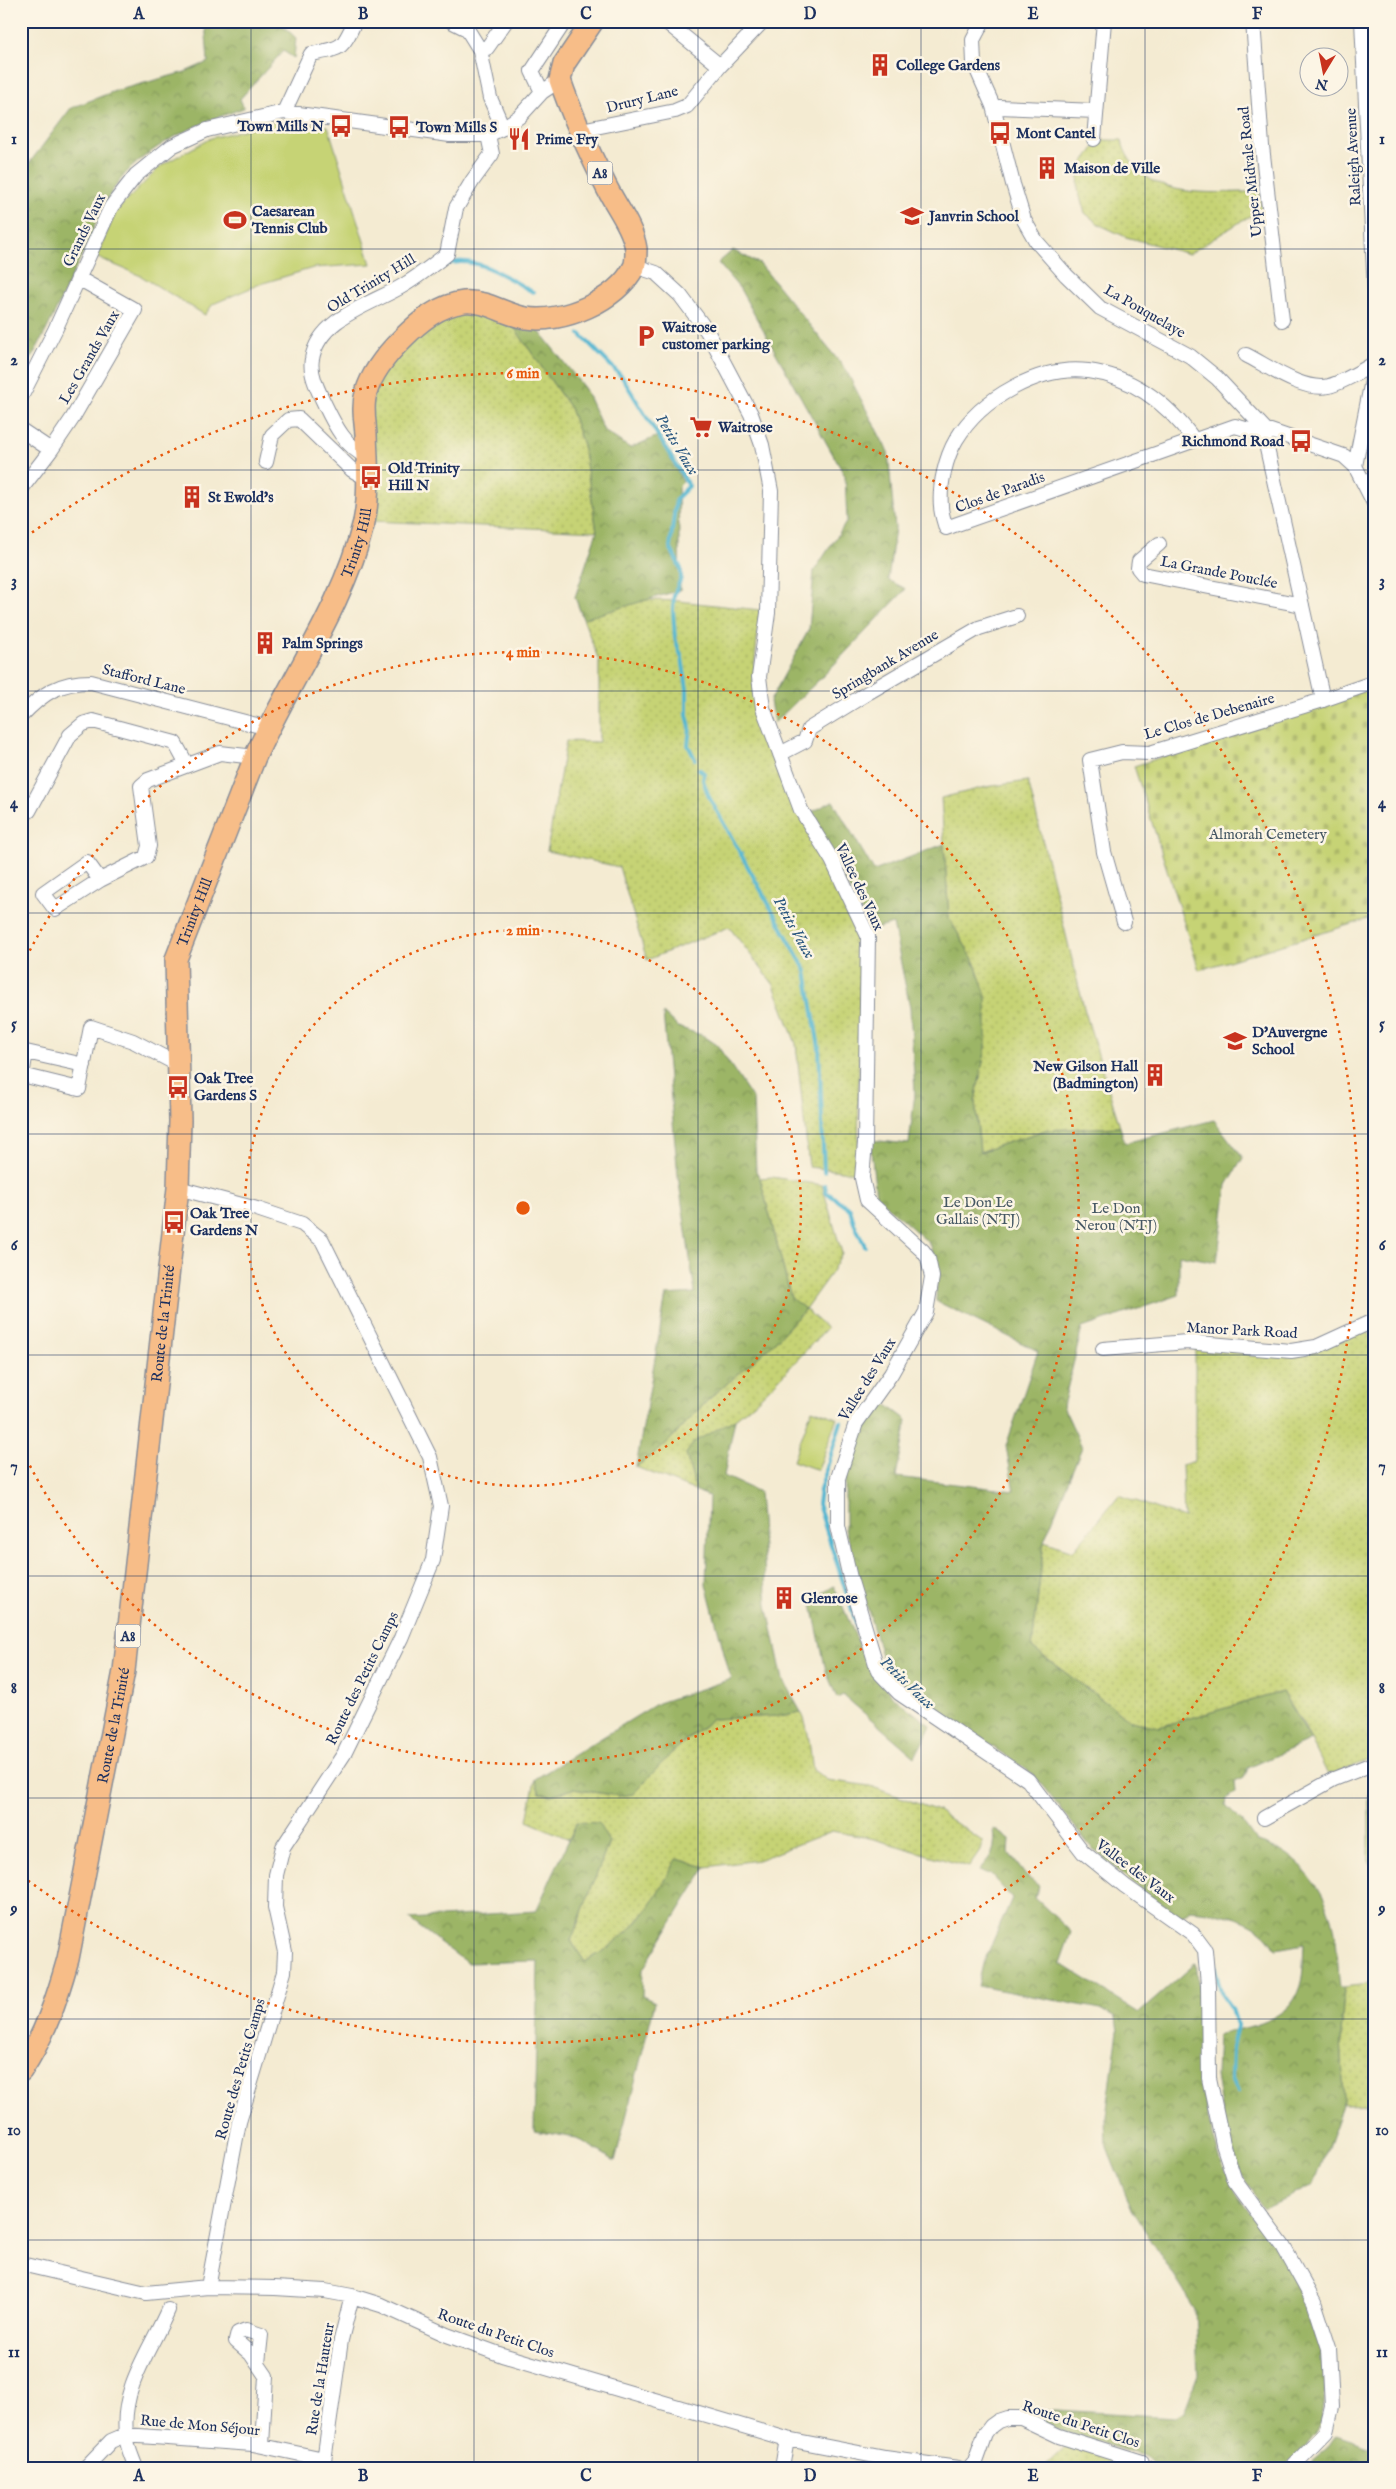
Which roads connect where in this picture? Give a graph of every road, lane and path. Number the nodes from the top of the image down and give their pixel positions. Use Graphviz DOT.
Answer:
graph roads {
  1 [pos="355,21"];
  2 [pos="450,21"];
  3 [pos="506,21"];
  4 [pos="565,21"];
  5 [pos="593,21"];
  6 [pos="666,21"];
  7 [pos="763,21"];
  8 [pos="983,21"];
  9 [pos="1104,21"];
  10 [pos="1253,21"];
  11 [pos="1362,21"];
  12 [pos="480,50"];
  13 [pos="720,66"];
  14 [pos="560,80"];
  15 [pos="542,92"];
  16 [pos="999,106"];
  17 [pos="1096,111"];
  18 [pos="284,112"];
  19 [pos="503,128"];
  20 [pos="581,130"];
  21 [pos="488,134"];
  22 [pos="1094,139"];
  23 [pos="635,266"];
  24 [pos="78,278"];
  25 [pos="1375,292"];
  26 [pos="1282,320"];
  27 [pos="1246,355"];
  28 [pos="1375,364"];
  29 [pos="21,397"];
  30 [pos="1265,429"];
  31 [pos="21,430"];
  32 [pos="1194,440"];
  33 [pos="51,450"];
  34 [pos="367,457"];
  35 [pos="266,462"];
  36 [pos="1355,466"];
  37 [pos="368,479"];
  38 [pos="21,488"];
  39 [pos="1375,505"];
  40 [pos="1160,544"];
  41 [pos="1302,605"];
  42 [pos="1017,616"];
  43 [pos="1375,682"];
  44 [pos="1323,700"];
  45 [pos="21,716"];
  46 [pos="268,728"];
  47 [pos="780,754"];
  48 [pos="255,757"];
  49 [pos="187,765"];
  50 [pos="29,811"];
  51 [pos="100,880"];
  52 [pos="1124,922"];
  53 [pos="177,1064"];
  54 [pos="84,1065"];
  55 [pos="178,1188"];
  56 [pos="1375,1320"];
  57 [pos="1103,1349"];
  58 [pos="1375,1763"];
  59 [pos="1264,1818"];
  60 [pos="21,2071"];
  61 [pos="21,2264"];
  62 [pos="208,2287"];
  63 [pos="352,2296"];
  64 [pos="168,2310"];
  65 [pos="258,2363"];
  66 [pos="126,2435"];
  67 [pos="788,2439"];
  68 [pos="262,2446"];
  69 [pos="323,2463"];
  70 [pos="85,2468"];
  71 [pos="136,2468"];
  72 [pos="782,2468"];
  73 [pos="958,2468"];
  74 [pos="970,2468"];
  75 [pos="1147,2468"];
  76 [pos="1291,2468"];
  1 -- 18 [label="street"];
  2 -- 12 [label="street"];
  3 -- 12 [label="street"];
  4 -- 15 [label="street"];
  5 -- 14 [label="main road"];
  6 -- 13 [label="street"];
  7 -- 13 [label="street, Drury Lane"];
  8 -- 30 [label="street, La Pouquelaye"];
  9 -- 17 [label="street"];
  10 -- 26 [label="street, Upper Midvale Road"];
  11 -- 25 [label="street, Raleigh Avenue"];
  12 -- 19 [label="street"];
  13 -- 20 [label="street, Drury Lane"];
  14 -- 15 [label="street"];
  14 -- 20 [label="main road, A8"];
  15 -- 19 [label="street"];
  16 -- 17 [label="street"];
  17 -- 22 [label="street"];
  18 -- 21 [label="street"];
  18 -- 24 [label="street, Grands Vaux"];
  19 -- 21 [label="street"];
  20 -- 23 [label="main road, A8"];
  21 -- 34 [label="street, Old Trinity Hill"];
  23 -- 34 [label="main road, Trinity Hill / A8"];
  23 -- 47 [label="street, Vallee des Vaux"];
  24 -- 29 [label="street, Grands Vaux"];
  24 -- 33 [label="street, Les Grands Vaux"];
  27 -- 28 [label="street"];
  28 -- 36 [label="street"];
  30 -- 32 [label="street, Clos de Paradis"];
  30 -- 36 [label="street, La Pouquelaye"];
  30 -- 41 [label="street"];
  31 -- 33 [label="street"];
  32 -- 32 [label="street, Clos de Paradis"];
  33 -- 38 [label="street"];
  34 -- 37 [label="main road, Trinity Hill / A8"];
  35 -- 37 [label="street"];
  36 -- 39 [label="street"];
  37 -- 46 [label="main road, Trinity Hill / A8"];
  40 -- 41 [label="street, La Grande Pouclée"];
  41 -- 44 [label="street"];
  42 -- 47 [label="street, Springbank Avenue"];
  43 -- 44 [label="street"];
  44 -- 52 [label="street, Le Clos de Debenaire"];
  45 -- 46 [label="street, Stafford Lane"];
  46 -- 48 [label="main road, Trinity Hill / A8"];
  47 -- 76 [label="street, Vallee des Vaux"];
  48 -- 49 [label="street"];
  48 -- 53 [label="main road, Trinity Hill / A8"];
  49 -- 50 [label="street"];
  49 -- 51 [label="street"];
  53 -- 54 [label="street"];
  53 -- 55 [label="main road, Trinity Hill / A8"];
  55 -- 60 [label="main road, Route de la Trinité / A8"];
  55 -- 62 [label="street, Route des Petits Camps"];
  56 -- 57 [label="street, Manor Park Road"];
  58 -- 59 [label="street"];
  61 -- 62 [label="street, Route du Petit Clos"];
  62 -- 63 [label="street, Route du Petit Clos"];
  63 -- 67 [label="street, Route du Petit Clos"];
  63 -- 69 [label="street, Rue de la Hauteur"];
  64 -- 66 [label="street"];
  65 -- 68 [label="street"];
  66 -- 68 [label="street, Rue de Mon Séjour"];
  66 -- 70 [label="street, Rue de Mon Séjour"];
  66 -- 71 [label="street"];
  67 -- 72 [label="street"];
  67 -- 73 [label="street, Route du Petit Clos"];
  68 -- 69 [label="street, Rue de Mon Séjour"];
  74 -- 75 [label="street, Route du Petit Clos"];
}
